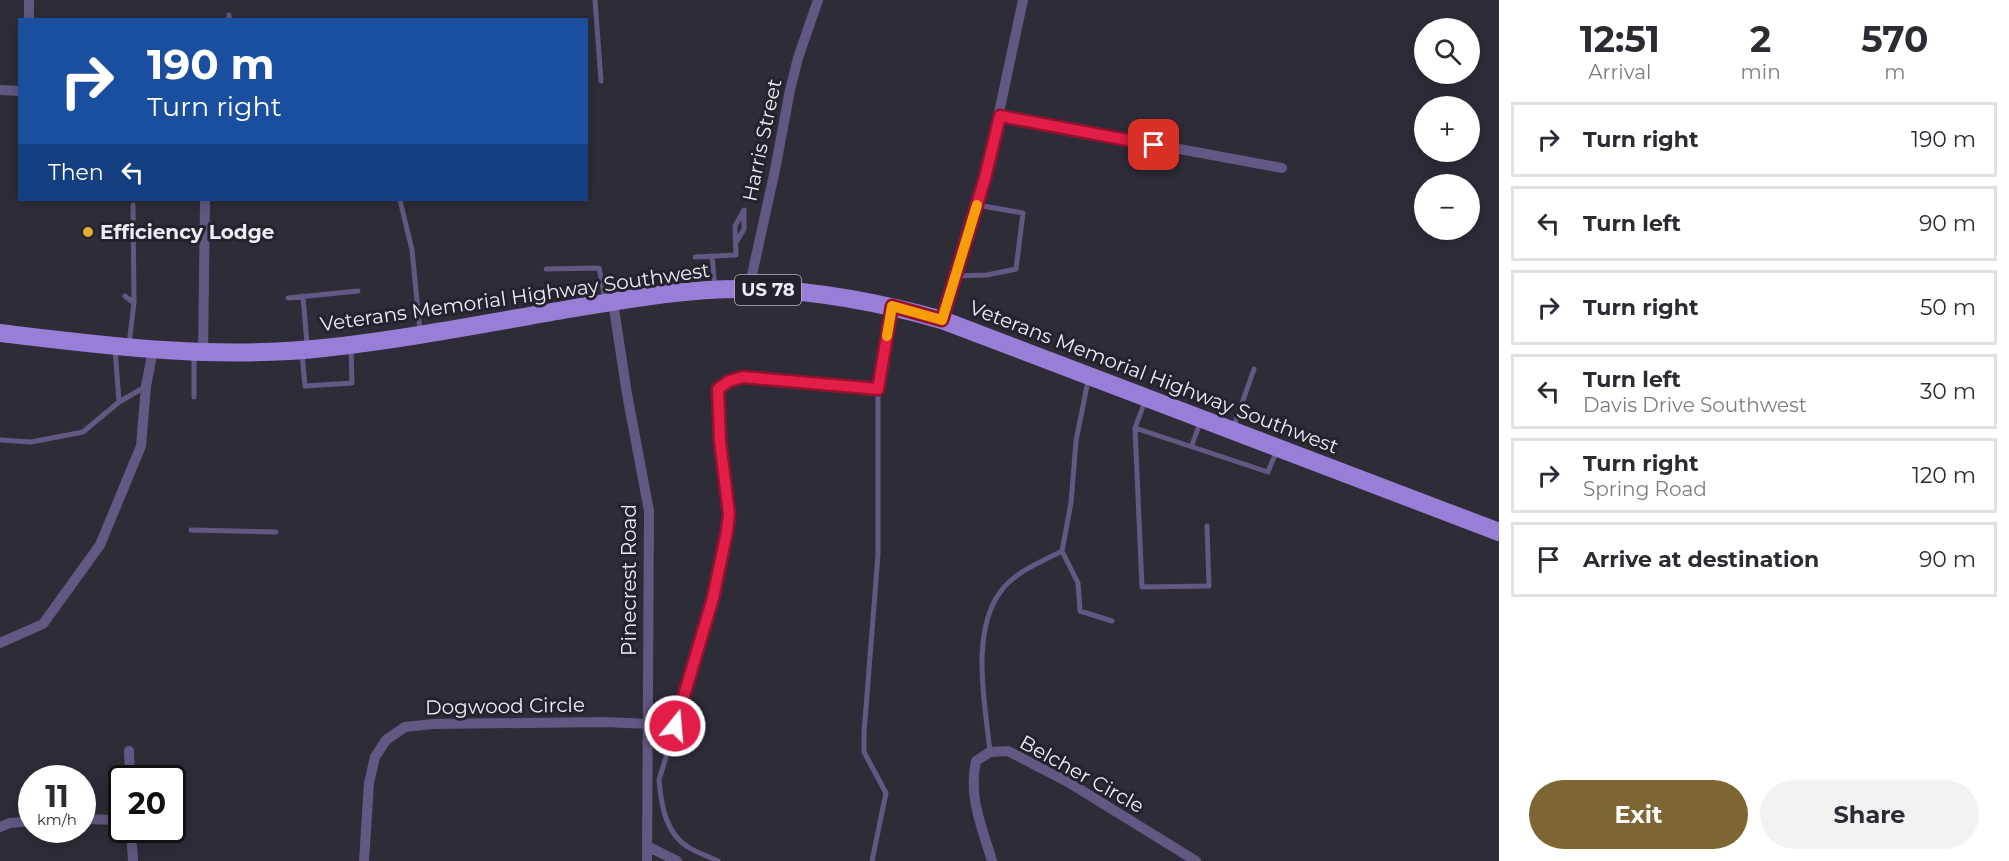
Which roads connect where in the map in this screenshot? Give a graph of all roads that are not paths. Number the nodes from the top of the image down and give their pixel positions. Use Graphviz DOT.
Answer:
graph roads {
  1 [pos="29,0"];
  2 [pos="595,0"];
  3 [pos="818,0"];
  4 [pos="1023,0"];
  5 [pos="29,18"];
  6 [pos="601,81"];
  7 [pos="0,90"];
  8 [pos="18,92"];
  9 [pos="1000,116"];
  10 [pos="1282,168"];
  11 [pos="205,201"];
  12 [pos="400,201"];
  13 [pos="134,205"];
  14 [pos="977,205"];
  15 [pos="736,242"];
  16 [pos="711,256"];
  17 [pos="695,257"];
  18 [pos="546,269"];
  19 [pos="956,276"];
  20 [pos="747,289"];
  21 [pos="715,290"];
  22 [pos="358,291"];
  23 [pos="125,296"];
  24 [pos="303,296"];
  25 [pos="288,298"];
  26 [pos="134,303"];
  27 [pos="609,303"];
  28 [pos="892,306"];
  29 [pos="942,320"];
  30 [pos="0,333"];
  31 [pos="420,334"];
  32 [pos="351,344"];
  33 [pos="122,347"];
  34 [pos="304,349"];
  35 [pos="153,350"];
  36 [pos="198,353"];
  37 [pos="1254,369"];
  38 [pos="1089,376"];
  39 [pos="146,386"];
  40 [pos="878,389"];
  41 [pos="194,397"];
  42 [pos="1147,398"];
  43 [pos="119,402"];
  44 [pos="1201,419"];
  45 [pos="1136,428"];
  46 [pos="1233,431"];
  47 [pos="0,440"];
  48 [pos="1192,445"];
  49 [pos="1278,448"];
  50 [pos="1207,526"];
  51 [pos="191,530"];
  52 [pos="276,532"];
  53 [pos="1499,532"];
  54 [pos="1062,551"];
  55 [pos="1112,621"];
  56 [pos="0,643"];
  57 [pos="647,724"];
  58 [pos="129,751"];
  59 [pos="990,752"];
  60 [pos="130,765"];
  61 [pos="18,822"];
  62 [pos="0,827"];
  63 [pos="132,843"];
  64 [pos="647,846"];
  65 [pos="133,861"];
  66 [pos="364,861"];
  67 [pos="647,861"];
  68 [pos="677,861"];
  69 [pos="718,861"];
  70 [pos="872,861"];
  71 [pos="992,861"];
  72 [pos="1196,861"];
  1 -- 5 [label="street"];
  2 -- 6 [label="lane"];
  3 -- 20 [label="street, Harris Street"];
  4 -- 9 [label="street"];
  7 -- 8 [label="street"];
  9 -- 10 [label="street"];
  9 -- 14 [label="street"];
  11 -- 36 [label="street"];
  12 -- 31 [label="lane"];
  13 -- 26 [label="lane"];
  14 -- 19 [label="street"];
  14 -- 19 [label="lane"];
  15 -- 15 [label="lane"];
  15 -- 16 [label="lane"];
  16 -- 17 [label="lane"];
  16 -- 21 [label="lane"];
  18 -- 27 [label="lane"];
  19 -- 29 [label="street"];
  20 -- 21 [label="main road, Veterans Memorial Highway Southwest / US 78"];
  20 -- 28 [label="main road, Veterans Memorial Highway Southwest / US 78"];
  21 -- 27 [label="main road, Veterans Memorial Highway Southwest / US 78"];
  22 -- 24 [label="lane"];
  23 -- 26 [label="lane"];
  24 -- 25 [label="lane"];
  24 -- 34 [label="lane"];
  26 -- 33 [label="lane"];
  27 -- 31 [label="main road, Veterans Memorial Highway Southwest / US 78"];
  27 -- 57 [label="street, Pinecrest Road"];
  28 -- 29 [label="main road, Veterans Memorial Highway Southwest / US 78"];
  28 -- 40 [label="lane"];
  29 -- 38 [label="main road, Veterans Memorial Highway Southwest / US 78"];
  30 -- 33 [label="main road, Veterans Memorial Highway Southwest / US 78"];
  31 -- 32 [label="main road, Veterans Memorial Highway Southwest / US 78"];
  32 -- 34 [label="main road, Veterans Memorial Highway Southwest / US 78"];
  32 -- 34 [label="lane"];
  33 -- 35 [label="main road, Veterans Memorial Highway Southwest / US 78"];
  33 -- 43 [label="lane"];
  34 -- 36 [label="main road, Veterans Memorial Highway Southwest / US 78"];
  35 -- 36 [label="main road, Veterans Memorial Highway Southwest / US 78"];
  35 -- 39 [label="street"];
  36 -- 41 [label="lane"];
  37 -- 46 [label="lane"];
  38 -- 42 [label="main road, Veterans Memorial Highway Southwest / US 78"];
  38 -- 54 [label="lane"];
  39 -- 43 [label="lane"];
  39 -- 56 [label="street"];
  40 -- 69 [label="lane"];
  40 -- 70 [label="lane"];
  42 -- 44 [label="main road, Veterans Memorial Highway Southwest / US 78"];
  42 -- 45 [label="lane"];
  43 -- 47 [label="lane"];
  44 -- 46 [label="main road, Veterans Memorial Highway Southwest / US 78"];
  44 -- 48 [label="lane"];
  45 -- 48 [label="lane"];
  45 -- 50 [label="lane"];
  46 -- 49 [label="main road, Veterans Memorial Highway Southwest / US 78"];
  48 -- 49 [label="lane"];
  49 -- 53 [label="main road, Veterans Memorial Highway Southwest / US 78"];
  51 -- 52 [label="lane"];
  54 -- 55 [label="lane"];
  54 -- 59 [label="lane"];
  57 -- 64 [label="street, Pinecrest Road"];
  57 -- 66 [label="street, Dogwood Circle"];
  58 -- 60 [label="street"];
  59 -- 71 [label="street, Belcher Circle"];
  59 -- 72 [label="street, Belcher Circle"];
  61 -- 62 [label="street"];
  63 -- 65 [label="street"];
  64 -- 67 [label="street, Pinecrest Road"];
  64 -- 68 [label="street"];
}
